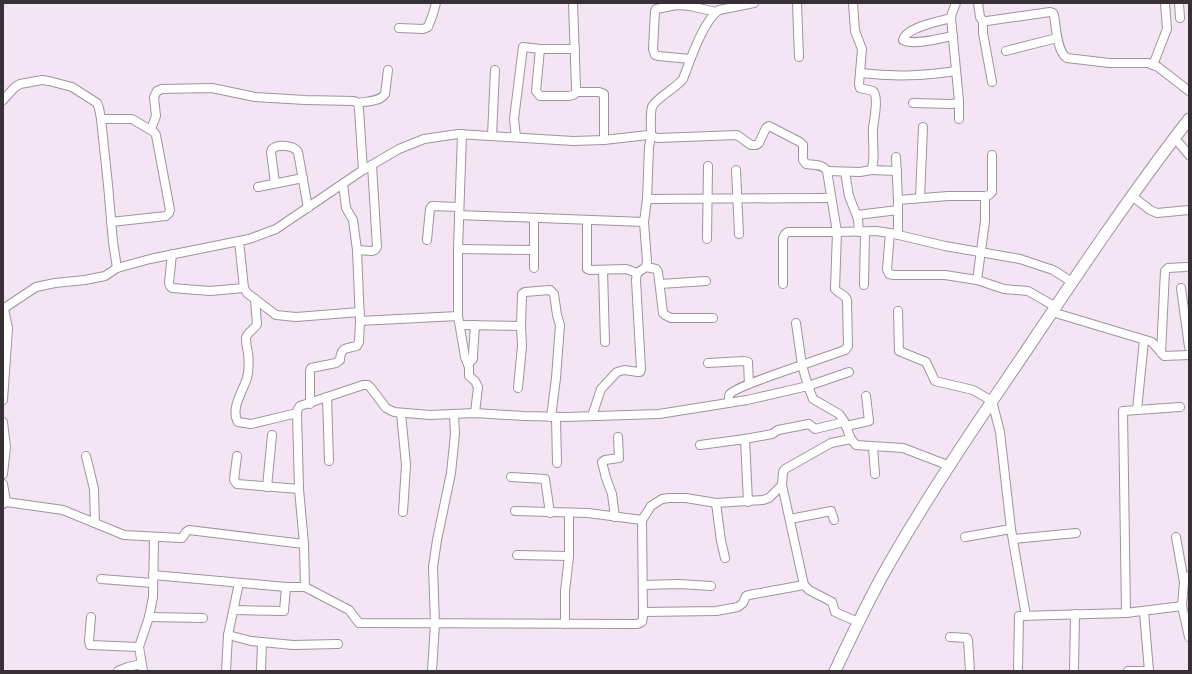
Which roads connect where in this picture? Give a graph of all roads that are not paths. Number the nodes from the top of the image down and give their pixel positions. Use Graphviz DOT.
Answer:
graph roads {
  1 [pos="436,3"];
  2 [pos="573,3"];
  3 [pos="754,3"];
  4 [pos="797,3"];
  5 [pos="853,3"];
  6 [pos="956,3"];
  7 [pos="978,3"];
  8 [pos="1165,3"];
  9 [pos="1179,3"];
  10 [pos="692,5"];
  11 [pos="716,12"];
  12 [pos="951,18"];
  13 [pos="1180,18"];
  14 [pos="983,21"];
  15 [pos="399,28"];
  16 [pos="953,36"];
  17 [pos="1057,38"];
  18 [pos="540,49"];
  19 [pos="575,49"];
  20 [pos="1006,51"];
  21 [pos="799,57"];
  22 [pos="690,59"];
  23 [pos="1153,65"];
  24 [pos="388,70"];
  25 [pos="495,70"];
  26 [pos="956,72"];
  27 [pos="860,73"];
  28 [pos="992,82"];
  29 [pos="1189,91"];
  30 [pos="577,92"];
  31 [pos="3,100"];
  32 [pos="959,101"];
  33 [pos="358,103"];
  34 [pos="913,103"];
  35 [pos="959,118"];
  36 [pos="101,119"];
  37 [pos="1189,119"];
  38 [pos="923,127"];
  39 [pos="151,129"];
  40 [pos="1189,129"];
  41 [pos="462,134"];
  42 [pos="492,136"];
  43 [pos="650,136"];
  44 [pos="516,137"];
  45 [pos="604,140"];
  46 [pos="1176,141"];
  47 [pos="992,155"];
  48 [pos="1189,155"];
  49 [pos="896,157"];
  50 [pos="372,165"];
  51 [pos="708,166"];
  52 [pos="363,170"];
  53 [pos="736,170"];
  54 [pos="871,170"];
  55 [pos="827,171"];
  56 [pos="897,171"];
  57 [pos="845,172"];
  58 [pos="303,178"];
  59 [pos="275,183"];
  60 [pos="343,184"];
  61 [pos="258,187"];
  62 [pos="985,196"];
  63 [pos="831,198"];
  64 [pos="920,198"];
  65 [pos="1134,198"];
  66 [pos="647,199"];
  67 [pos="707,199"];
  68 [pos="737,199"];
  69 [pos="898,200"];
  70 [pos="308,208"];
  71 [pos="898,210"];
  72 [pos="1189,210"];
  73 [pos="459,211"];
  74 [pos="858,215"];
  75 [pos="534,218"];
  76 [pos="587,220"];
  77 [pos="112,222"];
  78 [pos="644,222"];
  79 [pos="837,232"];
  80 [pos="862,232"];
  81 [pos="739,234"];
  82 [pos="894,234"];
  83 [pos="707,239"];
  84 [pos="427,240"];
  85 [pos="239,241"];
  86 [pos="458,249"];
  87 [pos="357,250"];
  88 [pos="534,250"];
  89 [pos="980,252"];
  90 [pos="172,254"];
  91 [pos="646,267"];
  92 [pos="1186,267"];
  93 [pos="117,268"];
  94 [pos="534,268"];
  95 [pos="603,270"];
  96 [pos="638,274"];
  97 [pos="977,280"];
  98 [pos="706,281"];
  99 [pos="1072,282"];
  100 [pos="660,284"];
  101 [pos="783,284"];
  102 [pos="864,285"];
  103 [pos="244,288"];
  104 [pos="1181,288"];
  105 [pos="255,299"];
  106 [pos="3,309"];
  107 [pos="1055,310"];
  108 [pos="898,311"];
  109 [pos="360,312"];
  110 [pos="458,316"];
  111 [pos="713,318"];
  112 [pos="360,321"];
  113 [pos="796,323"];
  114 [pos="460,325"];
  115 [pos="474,325"];
  116 [pos="521,326"];
  117 [pos="1144,340"];
  118 [pos="604,342"];
  119 [pos="1189,347"];
  120 [pos="1161,353"];
  121 [pos="1189,355"];
  122 [pos="708,363"];
  123 [pos="468,364"];
  124 [pos="802,365"];
  125 [pos="849,372"];
  126 [pos="749,384"];
  127 [pos="808,386"];
  128 [pos="518,388"];
  129 [pos="866,396"];
  130 [pos="327,397"];
  131 [pos="3,400"];
  132 [pos="729,403"];
  133 [pos="310,404"];
  134 [pos="993,405"];
  135 [pos="1180,407"];
  136 [pos="1137,410"];
  137 [pos="297,413"];
  138 [pos="402,413"];
  139 [pos="475,413"];
  140 [pos="454,415"];
  141 [pos="553,416"];
  142 [pos="592,416"];
  143 [pos="3,422"];
  144 [pos="845,424"];
  145 [pos="272,435"];
  146 [pos="4,436"];
  147 [pos="618,437"];
  148 [pos="745,439"];
  149 [pos="851,439"];
  150 [pos="700,445"];
  151 [pos="873,447"];
  152 [pos="86,456"];
  153 [pos="237,456"];
  154 [pos="328,461"];
  155 [pos="557,463"];
  156 [pos="950,466"];
  157 [pos="3,474"];
  158 [pos="875,474"];
  159 [pos="511,477"];
  160 [pos="3,484"];
  161 [pos="782,485"];
  162 [pos="267,487"];
  163 [pos="299,489"];
  164 [pos="748,502"];
  165 [pos="4,503"];
  166 [pos="716,503"];
  167 [pos="515,511"];
  168 [pos="403,512"];
  169 [pos="550,513"];
  170 [pos="569,513"];
  171 [pos="615,517"];
  172 [pos="790,519"];
  173 [pos="642,520"];
  174 [pos="834,520"];
  175 [pos="95,523"];
  176 [pos="1011,529"];
  177 [pos="1076,533"];
  178 [pos="154,537"];
  179 [pos="965,537"];
  180 [pos="1176,537"];
  181 [pos="1013,539"];
  182 [pos="304,544"];
  183 [pos="517,555"];
  184 [pos="569,556"];
  185 [pos="725,558"];
  186 [pos="101,578"];
  187 [pos="153,579"];
  188 [pos="1186,579"];
  189 [pos="239,583"];
  190 [pos="642,585"];
  191 [pos="804,585"];
  192 [pos="711,586"];
  193 [pos="286,587"];
  194 [pos="305,587"];
  195 [pos="1182,606"];
  196 [pos="234,610"];
  197 [pos="643,612"];
  198 [pos="1144,612"];
  199 [pos="1126,613"];
  200 [pos="1075,614"];
  201 [pos="1026,616"];
  202 [pos="91,617"];
  203 [pos="149,617"];
  204 [pos="203,618"];
  205 [pos="858,622"];
  206 [pos="435,624"];
  207 [pos="565,624"];
  208 [pos="228,635"];
  209 [pos="950,637"];
  210 [pos="1189,637"];
  211 [pos="262,642"];
  212 [pos="338,644"];
  213 [pos="139,646"];
  214 [pos="142,667"];
  215 [pos="118,671"];
  216 [pos="226,671"];
  217 [pos="261,671"];
  218 [pos="432,671"];
  219 [pos="835,671"];
  220 [pos="842,671"];
  221 [pos="970,671"];
  222 [pos="1018,671"];
  223 [pos="1074,671"];
  224 [pos="1128,671"];
  225 [pos="1149,671"];
  1 -- 15 [label="street"];
  2 -- 19 [label="street"];
  3 -- 11 [label="street"];
  4 -- 21 [label="street"];
  5 -- 27 [label="street"];
  6 -- 12 [label="street"];
  7 -- 14 [label="street"];
  8 -- 23 [label="street"];
  9 -- 13 [label="street"];
  10 -- 11 [label="street"];
  10 -- 22 [label="street"];
  11 -- 22 [label="street"];
  12 -- 16 [label="street"];
  12 -- 16 [label="street"];
  14 -- 17 [label="street"];
  14 -- 28 [label="street"];
  16 -- 26 [label="street"];
  17 -- 20 [label="street"];
  17 -- 23 [label="street"];
  18 -- 19 [label="street"];
  18 -- 30 [label="street"];
  18 -- 44 [label="street"];
  19 -- 30 [label="street"];
  22 -- 43 [label="street"];
  23 -- 29 [label="street"];
  24 -- 33 [label="street"];
  25 -- 42 [label="street"];
  26 -- 27 [label="street"];
  26 -- 32 [label="street"];
  27 -- 54 [label="street"];
  30 -- 45 [label="street"];
  31 -- 36 [label="street"];
  32 -- 34 [label="street"];
  32 -- 35 [label="street"];
  33 -- 39 [label="street"];
  33 -- 52 [label="street"];
  36 -- 39 [label="street"];
  36 -- 77 [label="street"];
  37 -- 46 [label="highway"];
  38 -- 64 [label="street"];
  39 -- 77 [label="street"];
  40 -- 46 [label="highway"];
  41 -- 42 [label="street"];
  41 -- 50 [label="street"];
  41 -- 73 [label="street"];
  42 -- 44 [label="street"];
  43 -- 45 [label="street"];
  43 -- 55 [label="street"];
  43 -- 66 [label="street"];
  44 -- 45 [label="street"];
  46 -- 48 [label="street"];
  46 -- 65 [label="highway"];
  47 -- 62 [label="street"];
  49 -- 56 [label="street"];
  50 -- 52 [label="street"];
  50 -- 87 [label="street"];
  51 -- 67 [label="street"];
  52 -- 60 [label="street"];
  53 -- 68 [label="street"];
  54 -- 56 [label="street"];
  54 -- 57 [label="street"];
  55 -- 57 [label="street"];
  55 -- 63 [label="street"];
  56 -- 69 [label="street"];
  57 -- 74 [label="street"];
  58 -- 59 [label="street"];
  58 -- 59 [label="street"];
  58 -- 70 [label="street"];
  59 -- 61 [label="street"];
  60 -- 70 [label="street"];
  60 -- 87 [label="street"];
  62 -- 64 [label="street"];
  62 -- 89 [label="street"];
  63 -- 68 [label="street"];
  63 -- 79 [label="street"];
  64 -- 69 [label="street"];
  65 -- 72 [label="street"];
  65 -- 99 [label="highway"];
  65 -- 107 [label="highway"];
  66 -- 67 [label="street"];
  66 -- 78 [label="street"];
  67 -- 68 [label="street"];
  67 -- 83 [label="street"];
  68 -- 81 [label="street"];
  69 -- 71 [label="street"];
  70 -- 85 [label="street"];
  71 -- 74 [label="street"];
  71 -- 82 [label="street"];
  73 -- 75 [label="street"];
  73 -- 84 [label="street"];
  73 -- 86 [label="street"];
  74 -- 80 [label="street"];
  75 -- 76 [label="street"];
  75 -- 88 [label="street"];
  76 -- 78 [label="street"];
  76 -- 95 [label="street"];
  77 -- 93 [label="street"];
  78 -- 91 [label="street"];
  79 -- 80 [label="street"];
  79 -- 101 [label="street"];
  79 -- 124 [label="street"];
  80 -- 82 [label="street"];
  80 -- 102 [label="street"];
  82 -- 89 [label="street"];
  82 -- 97 [label="street"];
  85 -- 90 [label="street"];
  85 -- 103 [label="street"];
  86 -- 88 [label="street"];
  86 -- 110 [label="street"];
  87 -- 109 [label="street"];
  88 -- 94 [label="street"];
  89 -- 97 [label="street"];
  89 -- 99 [label="street"];
  90 -- 93 [label="street"];
  90 -- 103 [label="street"];
  91 -- 96 [label="street"];
  91 -- 100 [label="street"];
  92 -- 120 [label="street"];
  93 -- 106 [label="street"];
  95 -- 96 [label="street"];
  95 -- 118 [label="street"];
  96 -- 142 [label="street"];
  97 -- 107 [label="street"];
  98 -- 100 [label="street"];
  99 -- 107 [label="highway"];
  100 -- 111 [label="street"];
  103 -- 105 [label="street"];
  104 -- 119 [label="street"];
  105 -- 109 [label="street"];
  105 -- 137 [label="street"];
  106 -- 131 [label="street"];
  107 -- 117 [label="street"];
  107 -- 134 [label="highway"];
  108 -- 134 [label="street"];
  109 -- 112 [label="street"];
  110 -- 112 [label="street"];
  110 -- 114 [label="street"];
  112 -- 133 [label="street"];
  113 -- 124 [label="street"];
  114 -- 115 [label="street"];
  114 -- 123 [label="street"];
  115 -- 116 [label="street"];
  115 -- 123 [label="street"];
  116 -- 128 [label="street"];
  116 -- 141 [label="street"];
  117 -- 120 [label="street"];
  117 -- 136 [label="street"];
  120 -- 121 [label="street"];
  122 -- 126 [label="street"];
  123 -- 139 [label="street"];
  124 -- 126 [label="street"];
  124 -- 127 [label="street"];
  125 -- 127 [label="street"];
  126 -- 132 [label="street"];
  127 -- 132 [label="street"];
  127 -- 144 [label="street"];
  129 -- 144 [label="street"];
  130 -- 133 [label="street"];
  130 -- 138 [label="street"];
  130 -- 154 [label="street"];
  132 -- 142 [label="street"];
  133 -- 137 [label="street"];
  134 -- 156 [label="highway"];
  134 -- 176 [label="street"];
  134 -- 220 [label="highway"];
  135 -- 136 [label="street"];
  136 -- 199 [label="street"];
  137 -- 163 [label="street"];
  138 -- 140 [label="street"];
  138 -- 168 [label="street"];
  139 -- 140 [label="street"];
  139 -- 141 [label="street"];
  140 -- 206 [label="street"];
  141 -- 142 [label="street"];
  141 -- 155 [label="street"];
  143 -- 146 [label="street"];
  144 -- 148 [label="street"];
  144 -- 149 [label="street"];
  145 -- 162 [label="street"];
  146 -- 157 [label="street"];
  147 -- 171 [label="street"];
  148 -- 150 [label="street"];
  148 -- 164 [label="street"];
  149 -- 151 [label="street"];
  149 -- 161 [label="street"];
  151 -- 156 [label="street"];
  151 -- 158 [label="street"];
  152 -- 175 [label="street"];
  153 -- 162 [label="street"];
  156 -- 205 [label="highway"];
  159 -- 169 [label="street"];
  160 -- 165 [label="street"];
  161 -- 164 [label="street"];
  161 -- 172 [label="street"];
  162 -- 163 [label="street"];
  163 -- 182 [label="street"];
  164 -- 166 [label="street"];
  165 -- 175 [label="street"];
  166 -- 173 [label="street"];
  166 -- 185 [label="street"];
  167 -- 169 [label="street"];
  169 -- 170 [label="street"];
  170 -- 171 [label="street"];
  170 -- 184 [label="street"];
  171 -- 173 [label="street"];
  172 -- 174 [label="street"];
  172 -- 191 [label="street"];
  173 -- 190 [label="street"];
  175 -- 178 [label="street"];
  176 -- 179 [label="street"];
  176 -- 181 [label="street"];
  177 -- 181 [label="street"];
  178 -- 182 [label="street"];
  178 -- 187 [label="street"];
  180 -- 188 [label="street"];
  181 -- 201 [label="street"];
  182 -- 194 [label="street"];
  183 -- 184 [label="street"];
  184 -- 207 [label="street"];
  186 -- 187 [label="street"];
  187 -- 189 [label="street"];
  187 -- 203 [label="street"];
  188 -- 195 [label="street"];
  189 -- 193 [label="street"];
  189 -- 196 [label="street"];
  190 -- 192 [label="street"];
  190 -- 197 [label="street"];
  191 -- 197 [label="street"];
  191 -- 205 [label="street"];
  193 -- 194 [label="street"];
  193 -- 196 [label="street"];
  194 -- 206 [label="street"];
  195 -- 198 [label="street"];
  195 -- 210 [label="street"];
  196 -- 208 [label="street"];
  197 -- 207 [label="street"];
  198 -- 199 [label="street"];
  198 -- 225 [label="street"];
  199 -- 200 [label="street"];
  200 -- 201 [label="street"];
  200 -- 223 [label="street"];
  201 -- 222 [label="street"];
  202 -- 213 [label="street"];
  203 -- 204 [label="street"];
  203 -- 213 [label="street"];
  205 -- 219 [label="highway"];
  206 -- 207 [label="street"];
  206 -- 218 [label="street"];
  208 -- 211 [label="street"];
  208 -- 216 [label="street"];
  209 -- 221 [label="street"];
  211 -- 212 [label="street"];
  211 -- 217 [label="street"];
  213 -- 214 [label="street"];
  214 -- 215 [label="street"];
  224 -- 225 [label="street"];
}
